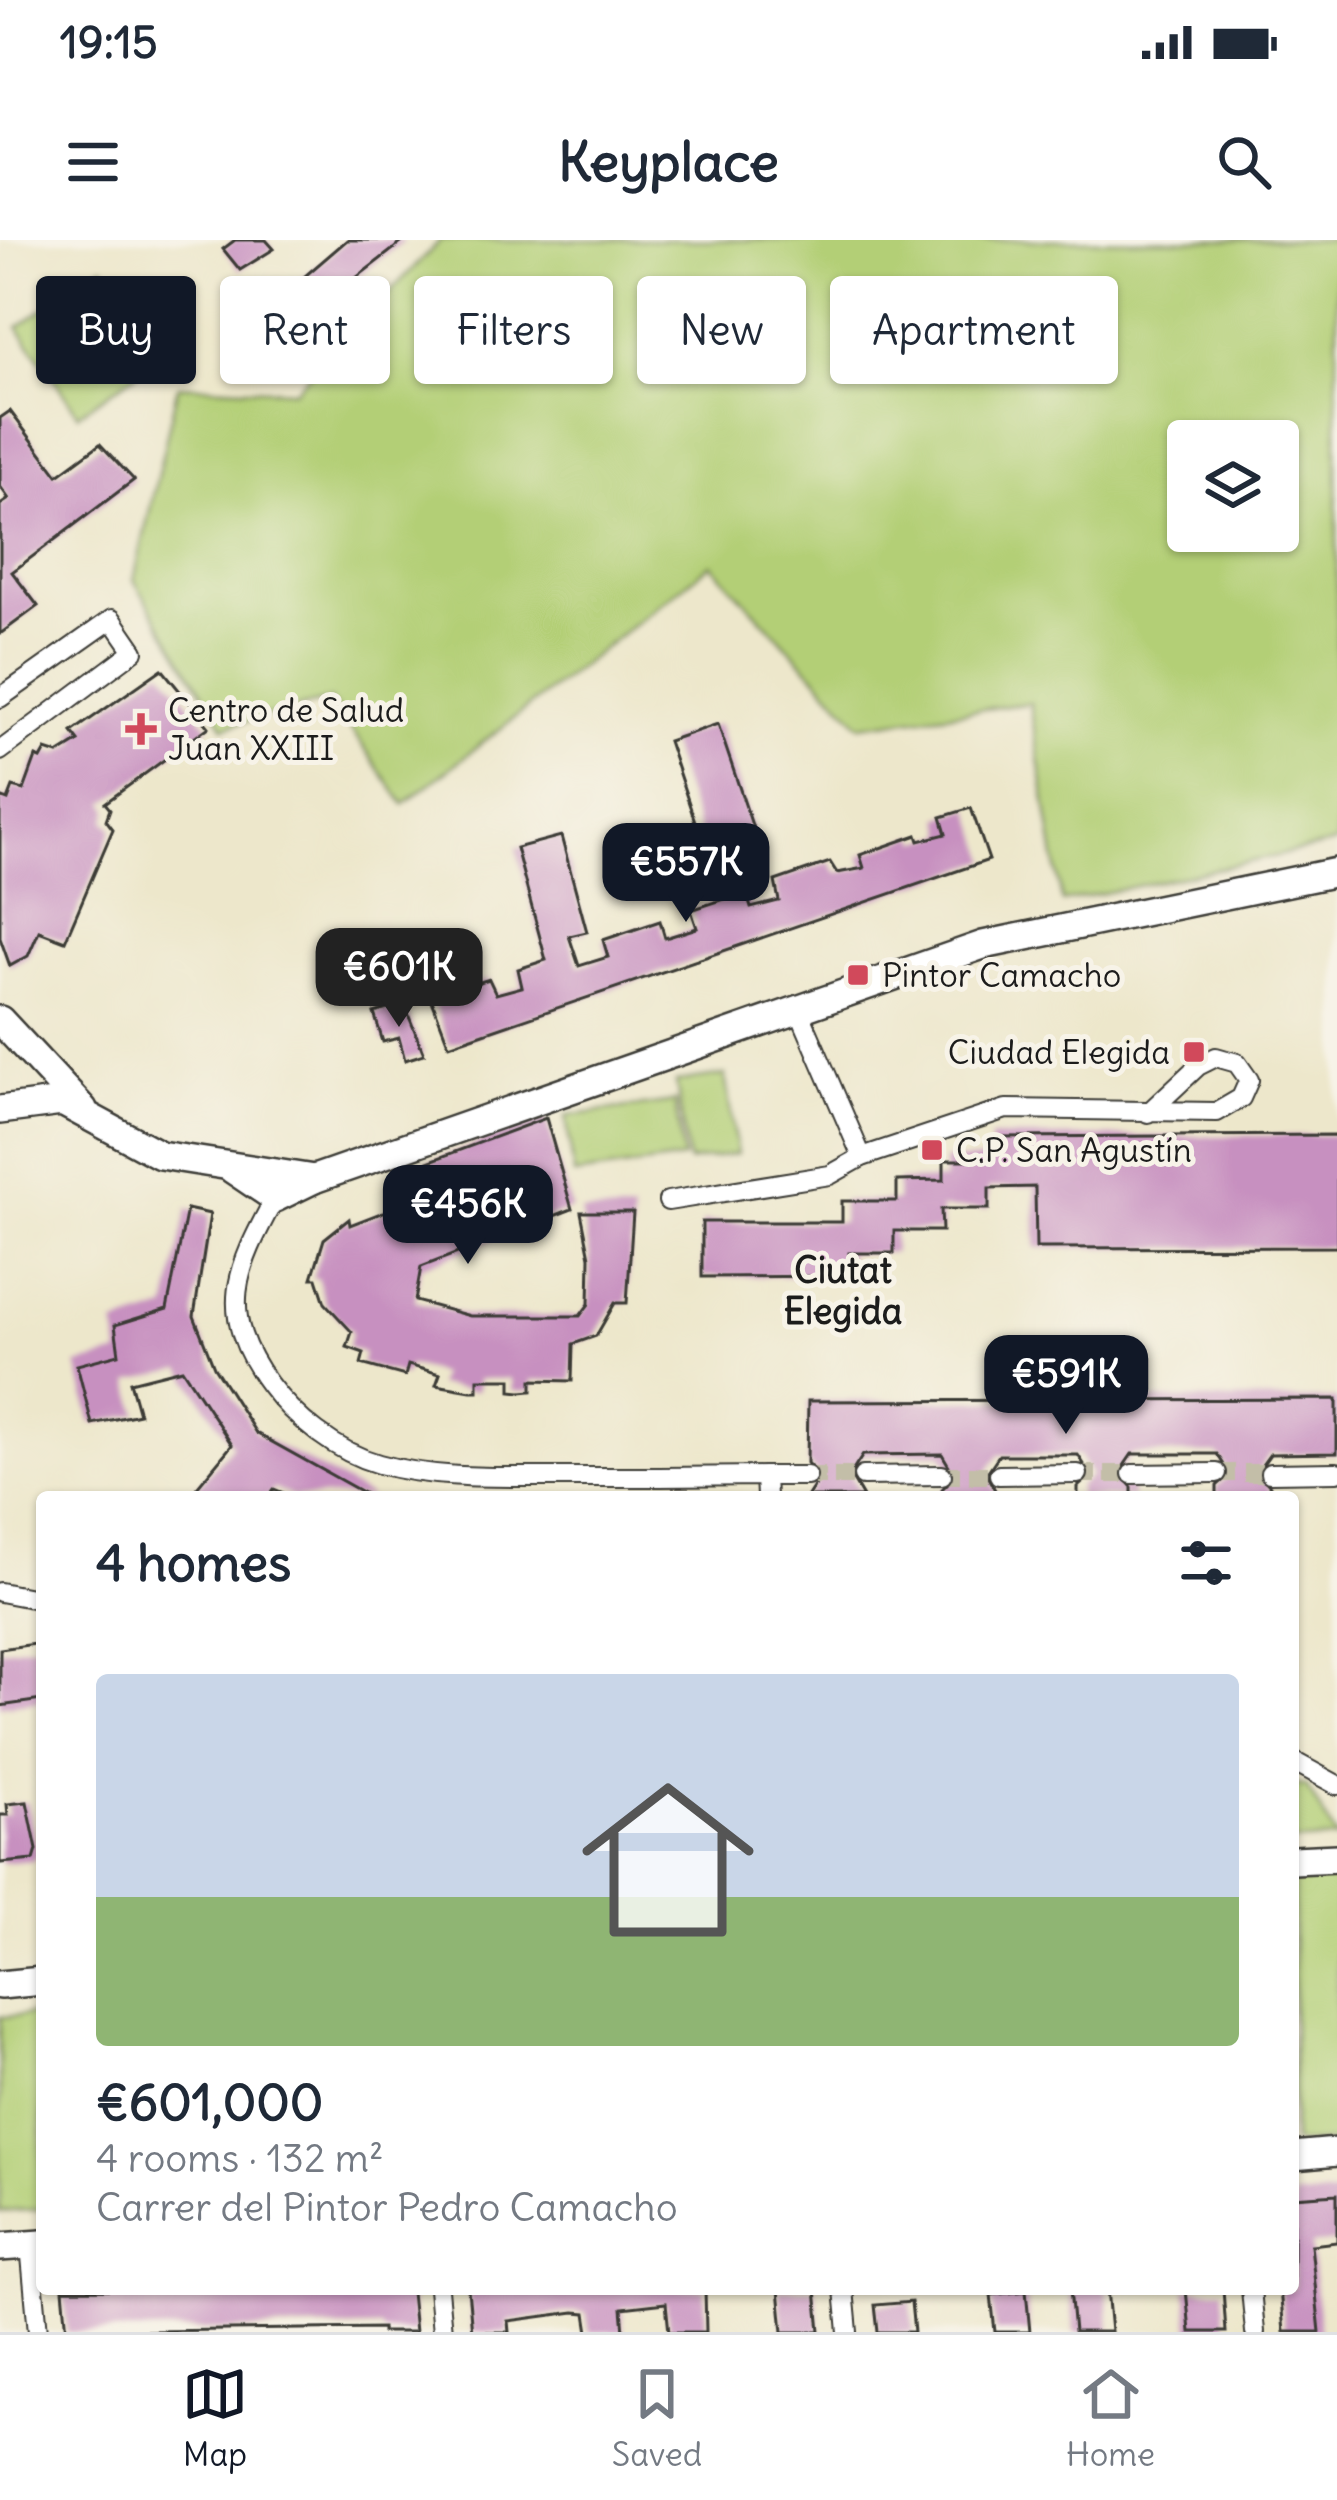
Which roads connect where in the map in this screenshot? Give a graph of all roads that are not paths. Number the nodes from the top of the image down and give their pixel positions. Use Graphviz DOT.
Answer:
graph roads {
  1 [pos="0,698"];
  2 [pos="0,751"];
  3 [pos="1337,872"];
  4 [pos="800,1011"];
  5 [pos="0,1020"];
  6 [pos="0,1110"];
  7 [pos="86,1112"];
  8 [pos="1148,1113"];
  9 [pos="862,1157"];
  10 [pos="232,1169"];
  11 [pos="314,1178"];
  12 [pos="275,1198"];
  13 [pos="668,1201"];
  14 [pos="1337,1472"];
  15 [pos="1217,1473"];
  16 [pos="1270,1473"];
  17 [pos="1078,1474"];
  18 [pos="1132,1474"];
  19 [pos="942,1475"];
  20 [pos="999,1475"];
  21 [pos="765,1476"];
  22 [pos="807,1476"];
  23 [pos="863,1476"];
  24 [pos="766,1491"];
  25 [pos="0,1592"];
  26 [pos="36,1599"];
  27 [pos="1299,1764"];
  28 [pos="1337,1785"];
  29 [pos="1337,1858"];
  30 [pos="1299,1860"];
  31 [pos="36,1982"];
  32 [pos="0,1985"];
  33 [pos="1337,2152"];
  34 [pos="1299,2155"];
  35 [pos="36,2245"];
  36 [pos="0,2247"];
  37 [pos="37,2295"];
  38 [pos="439,2295"];
  39 [pos="845,2295"];
  40 [pos="1252,2295"];
  41 [pos="38,2332"];
  42 [pos="442,2332"];
  43 [pos="848,2332"];
  44 [pos="1255,2332"];
  1 -- 2 [label="street"];
  3 -- 4 [label="street"];
  4 -- 9 [label="street"];
  4 -- 11 [label="street"];
  5 -- 7 [label="street"];
  6 -- 7 [label="street"];
  7 -- 10 [label="street"];
  8 -- 8 [label="street"];
  8 -- 9 [label="street"];
  9 -- 13 [label="street"];
  10 -- 11 [label="street"];
  10 -- 12 [label="street"];
  11 -- 12 [label="street"];
  12 -- 21 [label="street"];
  14 -- 16 [label="street"];
  15 -- 18 [label="street"];
  17 -- 20 [label="street"];
  19 -- 23 [label="street"];
  21 -- 22 [label="street"];
  21 -- 24 [label="street"];
  25 -- 26 [label="street"];
  27 -- 28 [label="street"];
  29 -- 30 [label="street"];
  31 -- 32 [label="street"];
  33 -- 34 [label="street"];
  35 -- 36 [label="street"];
  37 -- 41 [label="street"];
  38 -- 42 [label="street"];
  39 -- 43 [label="street"];
  40 -- 44 [label="street"];
}
